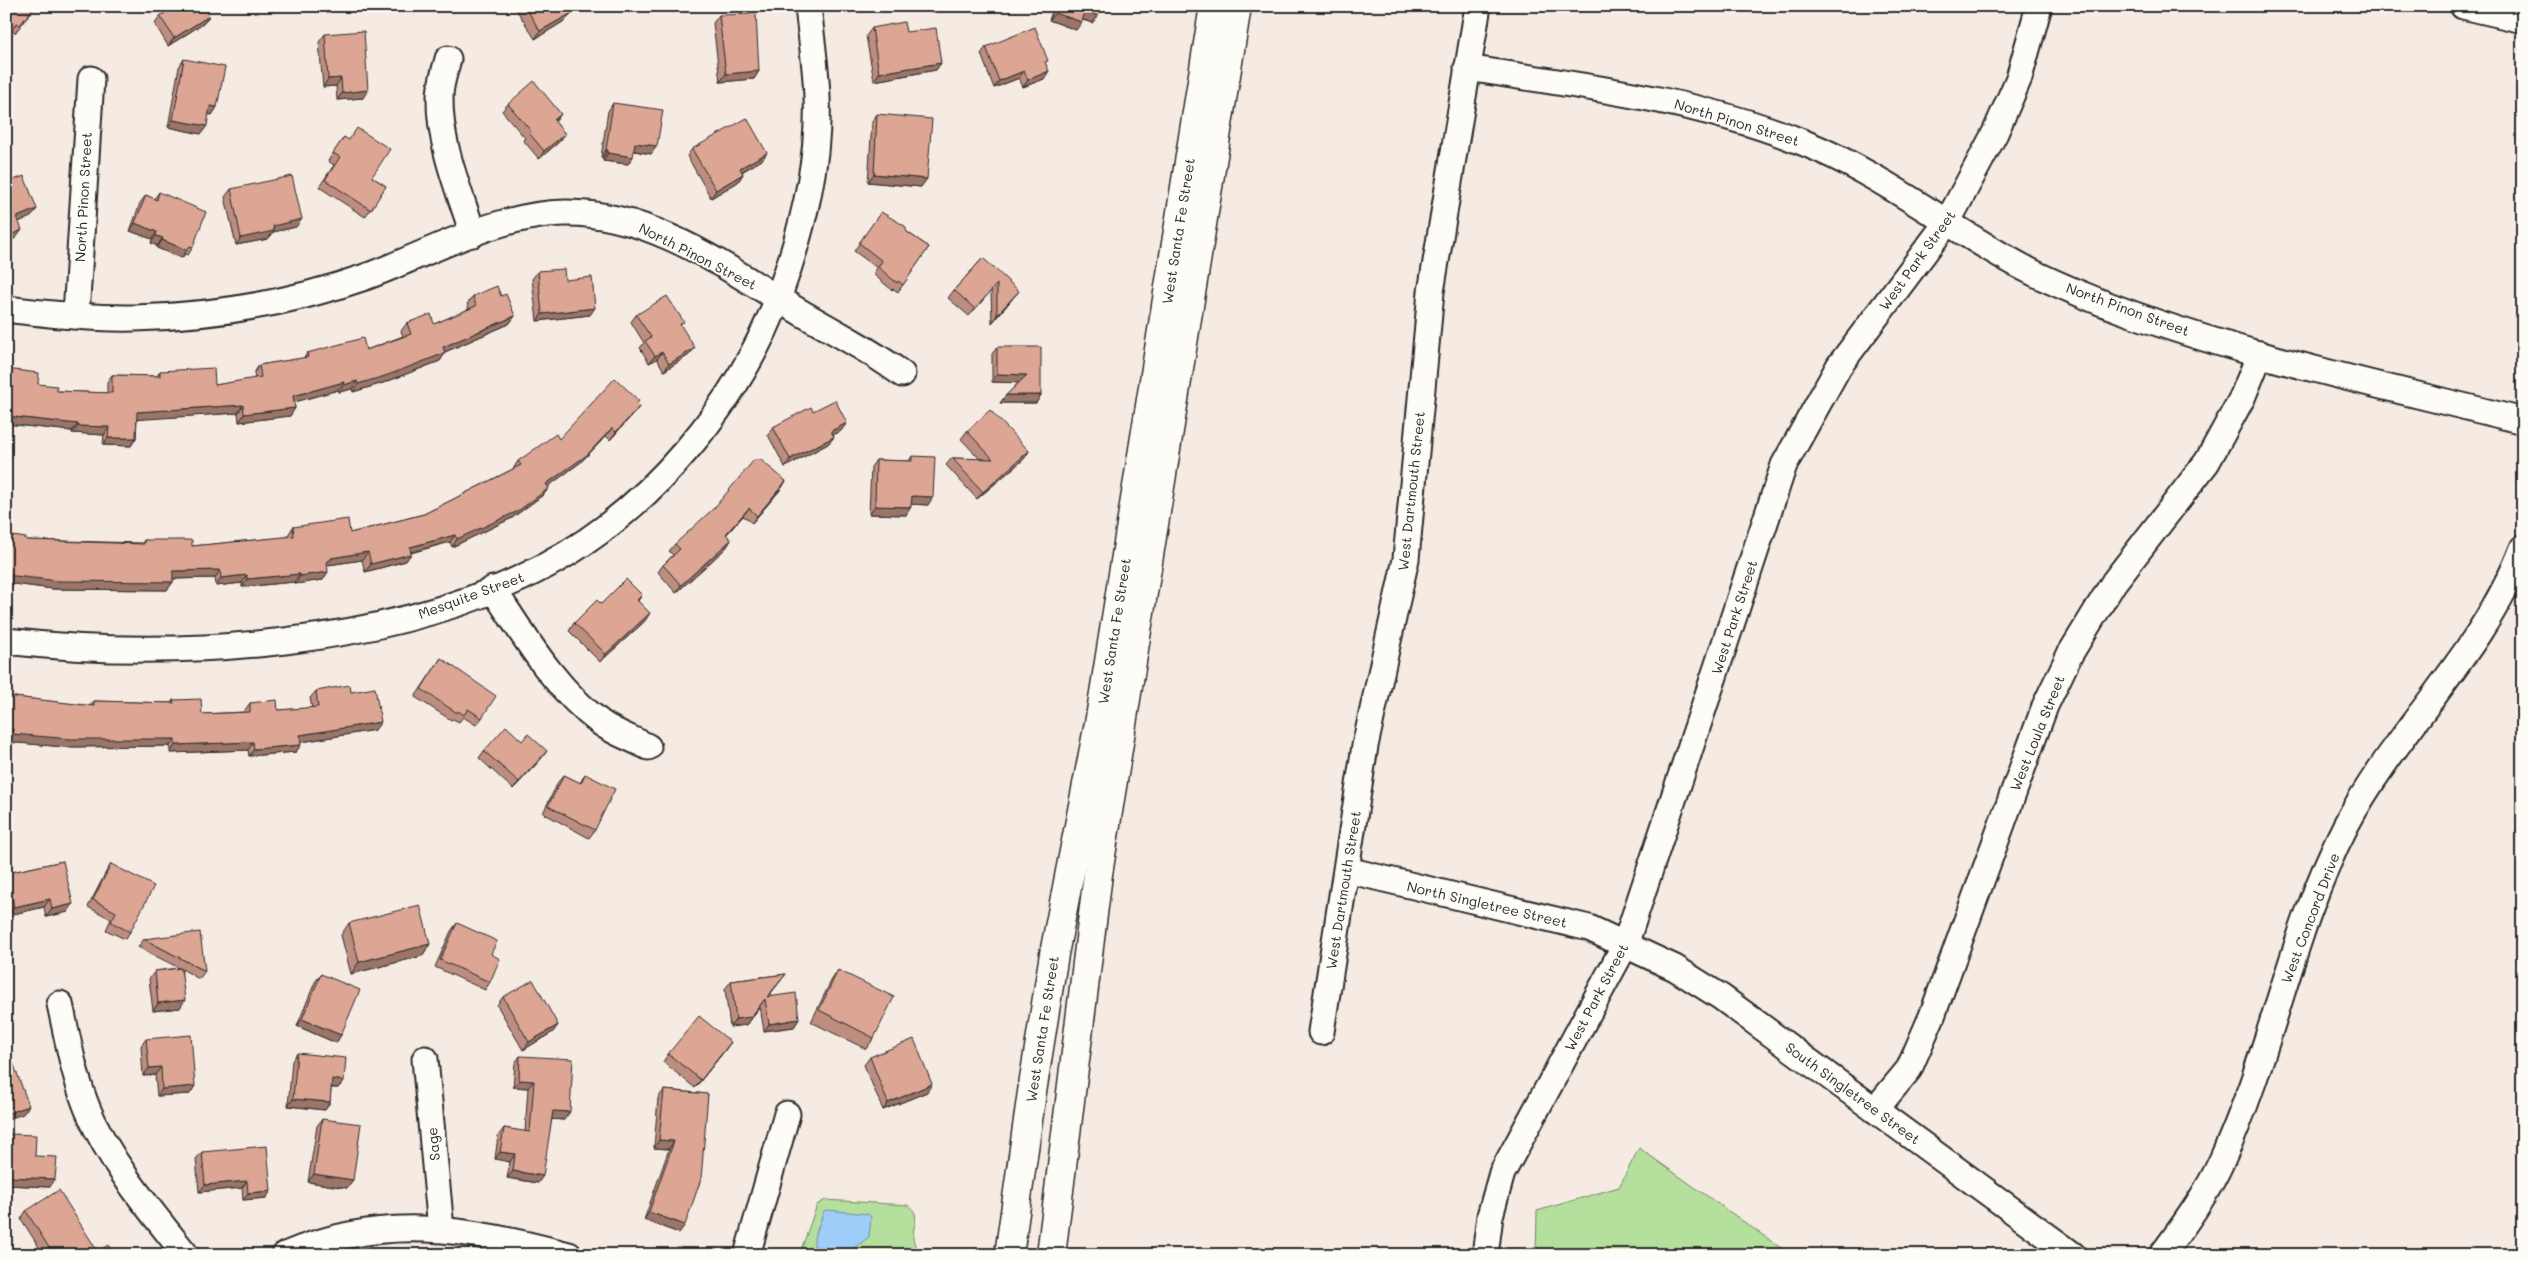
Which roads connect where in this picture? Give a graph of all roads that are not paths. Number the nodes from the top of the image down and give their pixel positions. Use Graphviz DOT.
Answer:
graph roads {
  1 [pos="808,6"];
  2 [pos="1214,6"];
  3 [pos="1237,6"];
  4 [pos="1478,6"];
  5 [pos="2039,6"];
  6 [pos="2463,6"];
  7 [pos="2523,20"];
  8 [pos="448,59"];
  9 [pos="1467,68"];
  10 [pos="90,79"];
  11 [pos="1948,221"];
  12 [pos="473,234"];
  13 [pos="778,298"];
  14 [pos="6,309"];
  15 [pos="76,315"];
  16 [pos="2260,354"];
  17 [pos="902,374"];
  18 [pos="2523,421"];
  19 [pos="2523,548"];
  20 [pos="493,589"];
  21 [pos="6,641"];
  22 [pos="648,747"];
  23 [pos="1347,870"];
  24 [pos="1625,945"];
  25 [pos="60,1004"];
  26 [pos="1321,1032"];
  27 [pos="425,1059"];
  28 [pos="1875,1110"];
  29 [pos="787,1114"];
  30 [pos="441,1229"];
  31 [pos="186,1255"];
  32 [pos="285,1255"];
  33 [pos="569,1255"];
  34 [pos="746,1255"];
  35 [pos="1009,1255"];
  36 [pos="1051,1255"];
  37 [pos="1485,1255"];
  38 [pos="2073,1255"];
  39 [pos="2162,1255"];
  1 -- 13 [label="street, Mesquite Street"];
  2 -- 35 [label="street, West Santa Fe Street"];
  3 -- 36 [label="street, West Santa Fe Street"];
  4 -- 9 [label="street, West Dartmouth Street"];
  5 -- 11 [label="street, West Park Street"];
  6 -- 7 [label="street"];
  8 -- 12 [label="street"];
  9 -- 11 [label="street, North Pinon Street"];
  9 -- 23 [label="street, West Dartmouth Street"];
  10 -- 15 [label="street, North Pinon Street"];
  11 -- 16 [label="street, North Pinon Street"];
  11 -- 24 [label="street, West Park Street"];
  12 -- 13 [label="street, North Pinon Street"];
  12 -- 15 [label="street, North Pinon Street"];
  13 -- 17 [label="street, North Pinon Street"];
  13 -- 20 [label="street, Mesquite Street"];
  14 -- 15 [label="street, North Pinon Street"];
  16 -- 18 [label="street, North Pinon Street"];
  16 -- 28 [label="street, West Loula Street"];
  19 -- 39 [label="street, West Concord Drive"];
  20 -- 21 [label="street, Mesquite Street"];
  20 -- 22 [label="street"];
  23 -- 24 [label="street, North Singletree Street"];
  23 -- 26 [label="street, West Dartmouth Street"];
  24 -- 28 [label="street, South Singletree Street"];
  24 -- 37 [label="street, West Park Street"];
  25 -- 31 [label="street"];
  27 -- 30 [label="street, Sage"];
  28 -- 38 [label="street, South Singletree Street"];
  29 -- 34 [label="street"];
  30 -- 32 [label="street"];
  30 -- 33 [label="street"];
}
